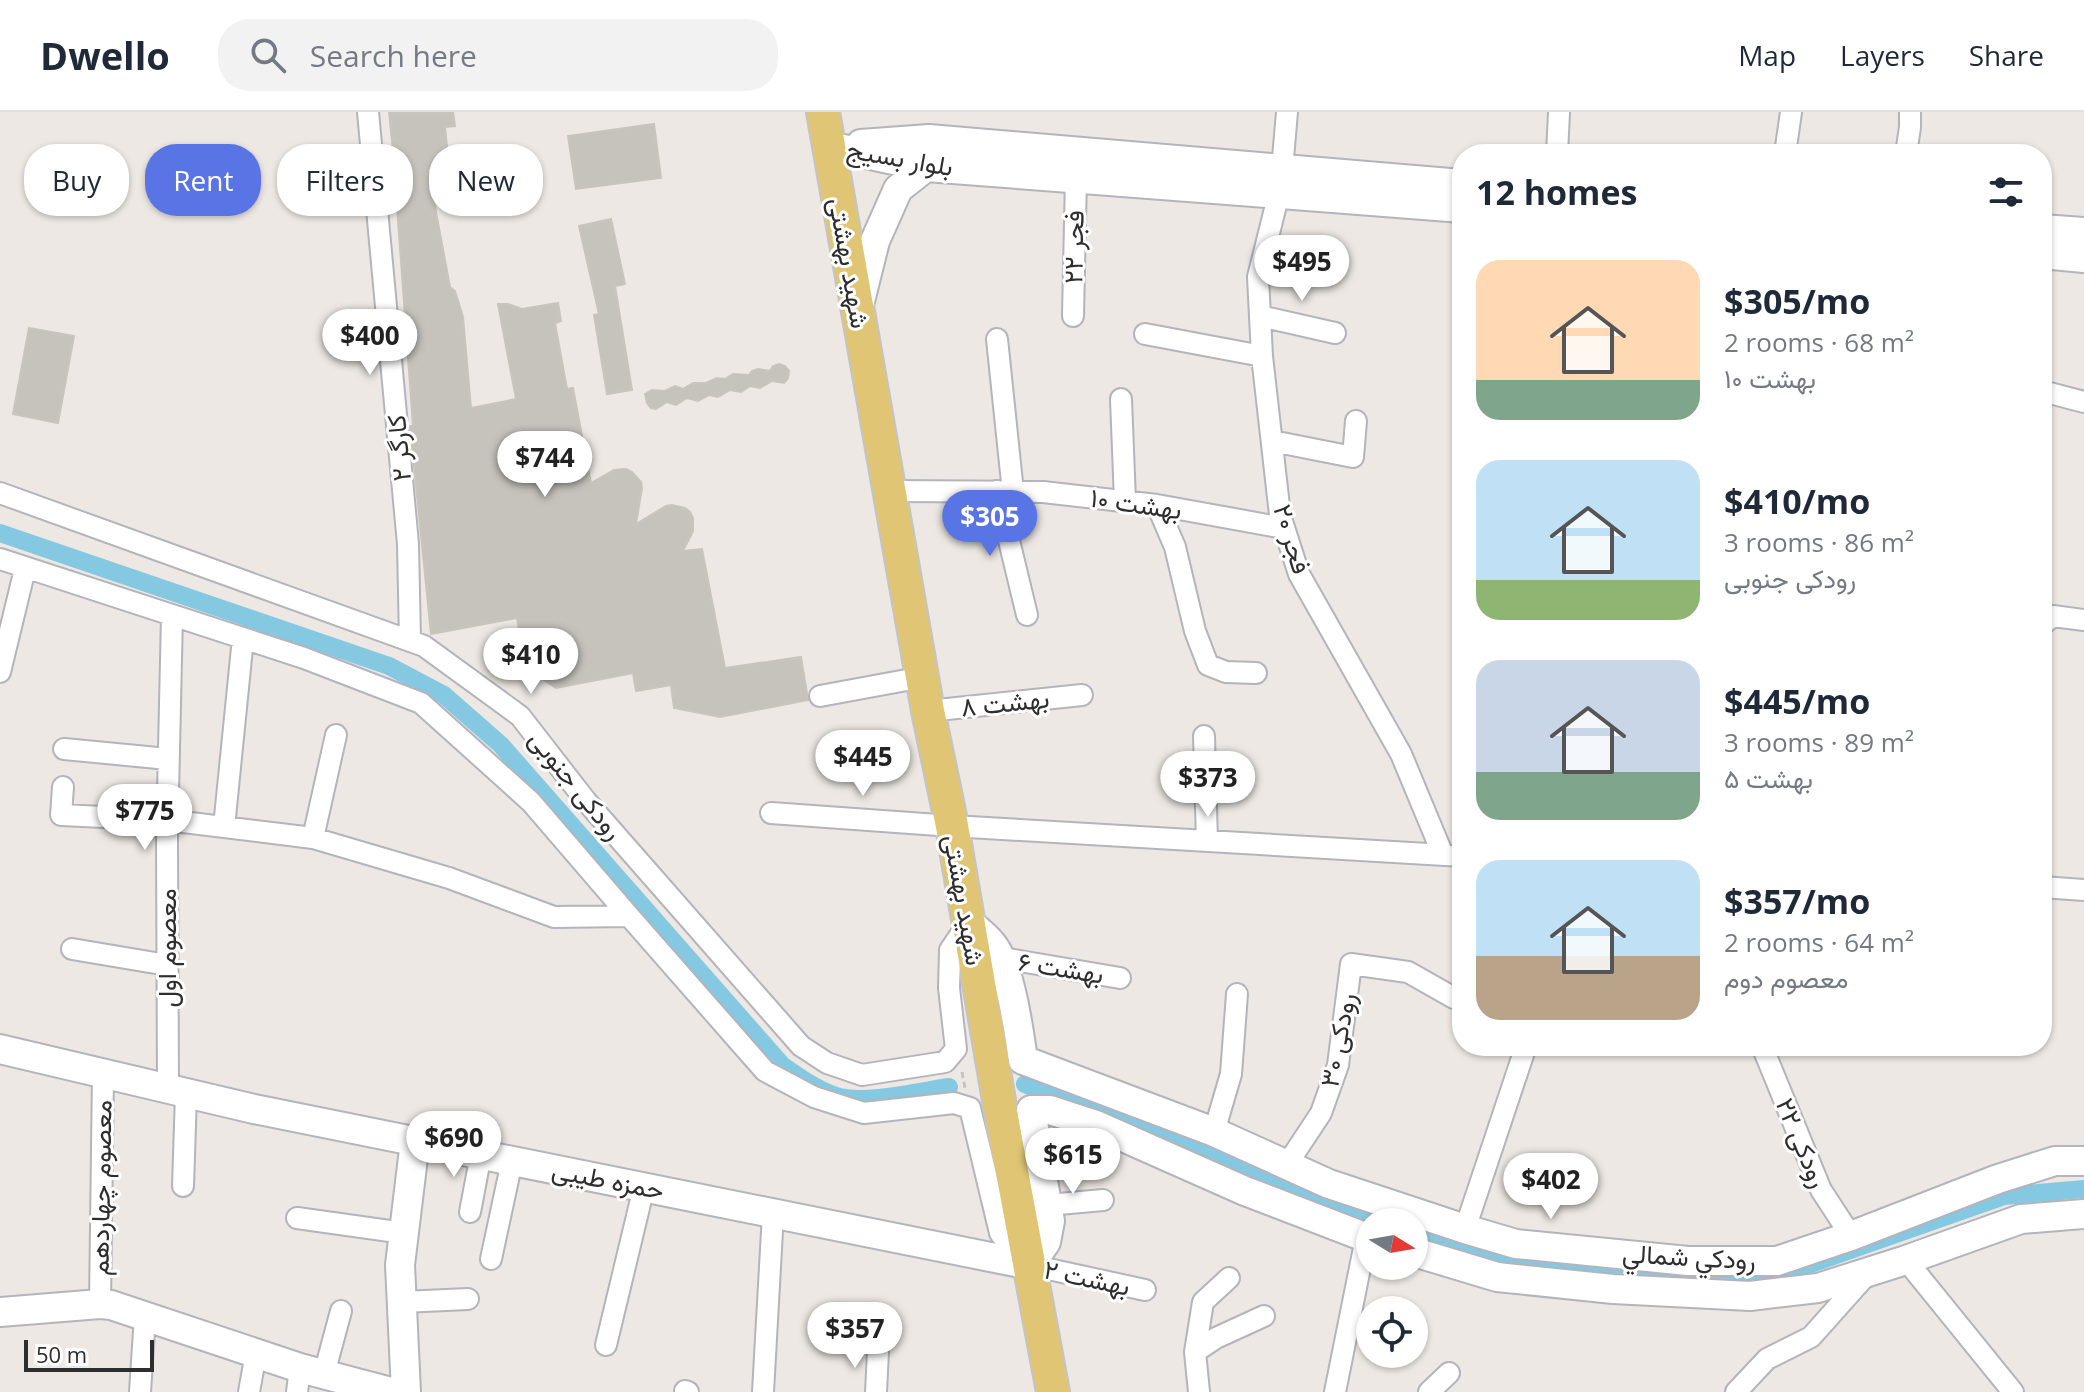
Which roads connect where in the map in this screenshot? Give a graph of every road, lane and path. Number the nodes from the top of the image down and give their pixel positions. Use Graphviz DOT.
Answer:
graph roads {
  1 [pos="368,112"];
  2 [pos="1287,112"];
  3 [pos="1559,112"];
  4 [pos="1791,112"];
  5 [pos="1910,112"];
  6 [pos="824,122"];
  7 [pos="1557,144"];
  8 [pos="1786,144"];
  9 [pos="1907,144"];
  10 [pos="926,167"];
  11 [pos="1076,177"];
  12 [pos="1281,181"];
  13 [pos="1452,184"];
  14 [pos="1452,207"];
  15 [pos="2052,230"];
  16 [pos="2084,232"];
  17 [pos="2052,255"];
  18 [pos="2084,258"];
  19 [pos="858,310"];
  20 [pos="1073,316"];
  21 [pos="1260,316"];
  22 [pos="1335,333"];
  23 [pos="1145,334"];
  24 [pos="997,339"];
  25 [pos="1262,356"];
  26 [pos="2052,394"];
  27 [pos="1121,399"];
  28 [pos="2084,402"];
  29 [pos="1356,421"];
  30 [pos="1272,441"];
  31 [pos="890,491"];
  32 [pos="1005,491"];
  33 [pos="0,493"];
  34 [pos="1125,501"];
  35 [pos="1157,505"];
  36 [pos="1284,528"];
  37 [pos="0,559"];
  38 [pos="25,569"];
  39 [pos="172,615"];
  40 [pos="1027,615"];
  41 [pos="2052,617"];
  42 [pos="2084,620"];
  43 [pos="243,638"];
  44 [pos="410,641"];
  45 [pos="0,672"];
  46 [pos="1256,673"];
  47 [pos="923,677"];
  48 [pos="1082,695"];
  49 [pos="820,696"];
  50 [pos="928,711"];
  51 [pos="336,735"];
  52 [pos="1204,736"];
  53 [pos="64,749"];
  54 [pos="168,759"];
  55 [pos="63,787"];
  56 [pos="771,813"];
  57 [pos="167,820"];
  58 [pos="952,826"];
  59 [pos="224,827"];
  60 [pos="313,838"];
  61 [pos="1207,841"];
  62 [pos="1452,856"];
  63 [pos="2052,888"];
  64 [pos="2084,890"];
  65 [pos="629,916"];
  66 [pos="969,922"];
  67 [pos="72,949"];
  68 [pos="988,959"];
  69 [pos="167,965"];
  70 [pos="1120,978"];
  71 [pos="1237,994"];
  72 [pos="1452,997"];
  73 [pos="0,1049"];
  74 [pos="956,1049"];
  75 [pos="1523,1056"];
  76 [pos="1766,1056"];
  77 [pos="103,1073"];
  78 [pos="177,1092"];
  79 [pos="970,1108"];
  80 [pos="1214,1132"];
  81 [pos="415,1141"];
  82 [pos="481,1154"];
  83 [pos="512,1161"];
  84 [pos="2084,1161"];
  85 [pos="1286,1166"];
  86 [pos="183,1186"];
  87 [pos="644,1187"];
  88 [pos="1103,1200"];
  89 [pos="1048,1205"];
  90 [pos="470,1212"];
  91 [pos="773,1213"];
  92 [pos="2084,1214"];
  93 [pos="297,1218"];
  94 [pos="1465,1229"];
  95 [pos="404,1233"];
  96 [pos="1356,1234"];
  97 [pos="1851,1236"];
  98 [pos="1027,1254"];
  99 [pos="1428,1256"];
  100 [pos="491,1259"];
  101 [pos="1906,1260"];
  102 [pos="1869,1272"];
  103 [pos="1229,1278"];
  104 [pos="1359,1280"];
  105 [pos="1145,1290"];
  106 [pos="468,1299"];
  107 [pos="402,1302"];
  108 [pos="100,1304"];
  109 [pos="341,1311"];
  110 [pos="0,1312"];
  111 [pos="145,1316"];
  112 [pos="1264,1316"];
  113 [pos="606,1345"];
  114 [pos="878,1351"];
  115 [pos="1195,1352"];
  116 [pos="256,1353"];
  117 [pos="1449,1373"];
  118 [pos="307,1378"];
  119 [pos="140,1392"];
  120 [pos="249,1392"];
  121 [pos="391,1392"];
  122 [pos="406,1392"];
  123 [pos="763,1392"];
  124 [pos="876,1392"];
  125 [pos="1053,1392"];
  126 [pos="1199,1392"];
  127 [pos="1335,1392"];
  128 [pos="1429,1392"];
  129 [pos="1736,1392"];
  130 [pos="2013,1392"];
  1 -- 44 [label="street, کارگر ۲"];
  2 -- 12 [label="street, فجر ۲۰"];
  3 -- 7 [label="street"];
  4 -- 8 [label="street"];
  5 -- 9 [label="street"];
  6 -- 10 [label="street, بلوار بسیج"];
  6 -- 12 [label="street, بلوار بسیج"];
  6 -- 19 [label="main road, شهید بهشتی"];
  10 -- 11 [label="street, بلوار بسیج"];
  10 -- 19 [label="street"];
  11 -- 12 [label="street, بلوار بسیج"];
  11 -- 20 [label="street, فجر ۲۲"];
  12 -- 13 [label="street, بلوار بسیج"];
  12 -- 14 [label="street, بلوار بسیج"];
  12 -- 21 [label="street, فجر ۲۰"];
  15 -- 16 [label="street"];
  17 -- 18 [label="street"];
  19 -- 31 [label="main road, شهید بهشتی"];
  21 -- 22 [label="street"];
  21 -- 25 [label="street, فجر ۲۰"];
  23 -- 25 [label="street"];
  24 -- 32 [label="street"];
  25 -- 30 [label="street, فجر ۲۰"];
  26 -- 28 [label="street"];
  27 -- 34 [label="street"];
  29 -- 30 [label="street"];
  30 -- 36 [label="street, فجر ۲۰"];
  31 -- 32 [label="street, بهشت ۱۰"];
  31 -- 47 [label="main road, شهید بهشتی"];
  32 -- 34 [label="street, بهشت ۱۰"];
  32 -- 40 [label="street"];
  33 -- 44 [label="street, رودکی جنوبی"];
  34 -- 35 [label="street, بهشت ۱۰"];
  35 -- 36 [label="street, بهشت ۱۰"];
  35 -- 46 [label="street"];
  36 -- 62 [label="street, فجر ۲۰"];
  37 -- 38 [label="street, رودکی جنوبی"];
  38 -- 39 [label="street, رودکی جنوبی"];
  38 -- 45 [label="street"];
  39 -- 43 [label="street, رودکی جنوبی"];
  39 -- 54 [label="street, معصوم اول"];
  41 -- 42 [label="street"];
  43 -- 59 [label="street"];
  43 -- 65 [label="street, رودکی جنوبی"];
  44 -- 74 [label="street, رودکی جنوبی"];
  47 -- 49 [label="street"];
  47 -- 50 [label="main road, شهید بهشتی"];
  48 -- 50 [label="street, بهشت ۸"];
  50 -- 58 [label="main road, شهید بهشتی"];
  51 -- 60 [label="street"];
  52 -- 61 [label="street"];
  53 -- 54 [label="street"];
  54 -- 57 [label="street, معصوم اول"];
  55 -- 57 [label="street"];
  56 -- 58 [label="street"];
  57 -- 59 [label="street"];
  57 -- 69 [label="street, معصوم اول"];
  58 -- 61 [label="street"];
  58 -- 66 [label="main road, شهید بهشتی"];
  59 -- 60 [label="street"];
  60 -- 65 [label="street"];
  61 -- 62 [label="street"];
  63 -- 64 [label="street"];
  65 -- 79 [label="street, رودکی جنوبی"];
  66 -- 68 [label="main road, شهید بهشتی"];
  66 -- 74 [label="street"];
  67 -- 69 [label="street"];
  68 -- 70 [label="street, بهشت ۶"];
  68 -- 80 [label="street, رودکي شمالي"];
  68 -- 98 [label="main road, شهید بهشتی"];
  69 -- 78 [label="street, معصوم اول"];
  71 -- 80 [label="street"];
  72 -- 85 [label="street, رودکی ۳۰"];
  73 -- 77 [label="street, حمزه طیبی"];
  74 -- 79 [label="path"];
  75 -- 94 [label="street"];
  76 -- 97 [label="street, رودکی ۲۲"];
  77 -- 78 [label="street, حمزه طیبی"];
  77 -- 108 [label="street, معصوم چهاردهم"];
  78 -- 81 [label="street, حمزه طیبی"];
  78 -- 86 [label="street, معصوم اول"];
  79 -- 98 [label="street"];
  80 -- 85 [label="street, رودکي شمالي"];
  81 -- 82 [label="street, حمزه طیبی"];
  81 -- 95 [label="street"];
  82 -- 83 [label="street, حمزه طیبی"];
  82 -- 90 [label="street"];
  83 -- 87 [label="street, حمزه طیبی"];
  83 -- 100 [label="street"];
  84 -- 97 [label="street, رودکي شمالي"];
  85 -- 94 [label="street, رودکي شمالي"];
  87 -- 91 [label="street, حمزه طیبی"];
  87 -- 113 [label="street"];
  88 -- 89 [label="street"];
  89 -- 96 [label="street"];
  89 -- 98 [label="street"];
  91 -- 98 [label="street, حمزه طیبی"];
  91 -- 123 [label="street"];
  92 -- 101 [label="street, رودکي شمالي"];
  93 -- 95 [label="street"];
  94 -- 97 [label="street, رودکي شمالي"];
  95 -- 107 [label="street"];
  98 -- 105 [label="street, بهشت ۲"];
  98 -- 125 [label="main road, شهید بهشتی"];
  99 -- 102 [label="street, رودکي شمالي"];
  101 -- 102 [label="street, رودکي شمالي"];
  101 -- 130 [label="street"];
  102 -- 129 [label="street"];
  103 -- 115 [label="street"];
  104 -- 127 [label="street"];
  106 -- 107 [label="street"];
  107 -- 122 [label="street"];
  108 -- 110 [label="street"];
  108 -- 111 [label="street"];
  109 -- 118 [label="street"];
  111 -- 116 [label="street"];
  111 -- 119 [label="street"];
  112 -- 115 [label="street"];
  114 -- 124 [label="street"];
  115 -- 126 [label="street"];
  116 -- 118 [label="street"];
  116 -- 120 [label="street"];
  117 -- 128 [label="street"];
  118 -- 121 [label="street"];
}
